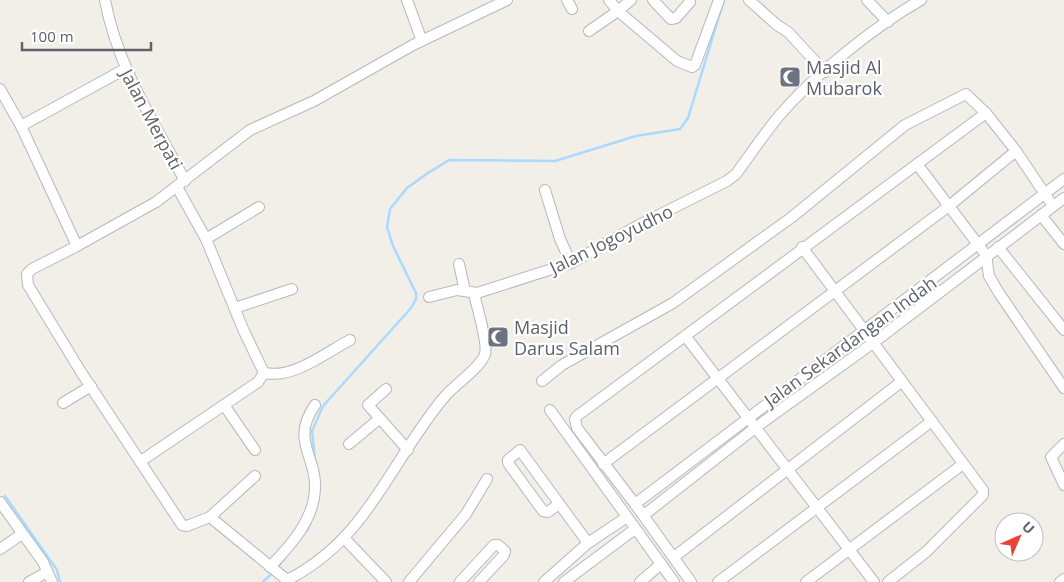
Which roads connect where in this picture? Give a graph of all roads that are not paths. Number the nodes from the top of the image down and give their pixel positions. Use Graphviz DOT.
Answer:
graph roads {
  1 [pos="105,0"];
  2 [pos="406,0"];
  3 [pos="507,0"];
  4 [pos="609,0"];
  5 [pos="631,0"];
  6 [pos="653,0"];
  7 [pos="719,0"];
  8 [pos="748,0"];
  9 [pos="867,0"];
  10 [pos="922,0"];
  11 [pos="690,2"];
  12 [pos="618,11"];
  13 [pos="888,22"];
  14 [pos="589,31"];
  15 [pos="422,41"];
  16 [pos="125,68"];
  17 [pos="825,72"];
  18 [pos="0,90"];
  19 [pos="986,112"];
  20 [pos="21,126"];
  21 [pos="1016,151"];
  22 [pos="917,164"];
  23 [pos="1064,179"];
  24 [pos="181,184"];
  25 [pos="545,190"];
  26 [pos="1045,193"];
  27 [pos="1064,198"];
  28 [pos="949,206"];
  29 [pos="1053,206"];
  30 [pos="260,207"];
  31 [pos="1041,215"];
  32 [pos="206,239"];
  33 [pos="1064,244"];
  34 [pos="979,245"];
  35 [pos="76,246"];
  36 [pos="802,247"];
  37 [pos="998,247"];
  38 [pos="986,255"];
  39 [pos="571,263"];
  40 [pos="459,264"];
  41 [pos="292,289"];
  42 [pos="834,290"];
  43 [pos="465,291"];
  44 [pos="477,293"];
  45 [pos="429,297"];
  46 [pos="235,308"];
  47 [pos="1064,330"];
  48 [pos="864,332"];
  49 [pos="686,337"];
  50 [pos="350,340"];
  51 [pos="873,343"];
  52 [pos="264,373"];
  53 [pos="717,378"];
  54 [pos="542,381"];
  55 [pos="901,382"];
  56 [pos="91,386"];
  57 [pos="1064,388"];
  58 [pos="386,390"];
  59 [pos="63,403"];
  60 [pos="224,405"];
  61 [pos="315,405"];
  62 [pos="550,410"];
  63 [pos="747,417"];
  64 [pos="379,418"];
  65 [pos="932,421"];
  66 [pos="755,428"];
  67 [pos="348,444"];
  68 [pos="1064,444"];
  69 [pos="255,450"];
  70 [pos="408,450"];
  71 [pos="141,461"];
  72 [pos="603,464"];
  73 [pos="963,464"];
  74 [pos="788,470"];
  75 [pos="255,476"];
  76 [pos="487,479"];
  77 [pos="1064,485"];
  78 [pos="0,502"];
  79 [pos="559,504"];
  80 [pos="635,504"];
  81 [pos="818,508"];
  82 [pos="644,515"];
  83 [pos="210,517"];
  84 [pos="627,517"];
  85 [pos="635,529"];
  86 [pos="22,534"];
  87 [pos="344,538"];
  88 [pos="588,543"];
  89 [pos="0,549"];
  90 [pos="850,550"];
  91 [pos="674,557"];
  92 [pos="661,564"];
  93 [pos="48,572"];
  94 [pos="279,575"];
  95 [pos="1064,579"];
  96 [pos="29,582"];
  97 [pos="52,582"];
  98 [pos="386,582"];
  99 [pos="409,582"];
  100 [pos="460,582"];
  101 [pos="479,582"];
  102 [pos="544,582"];
  103 [pos="564,582"];
  104 [pos="640,582"];
  105 [pos="674,582"];
  106 [pos="691,582"];
  107 [pos="718,582"];
  108 [pos="806,582"];
  109 [pos="874,582"];
  110 [pos="888,582"];
  111 [pos="1060,582"];
  1 -- 16 [label="street, Jalan Merpati"];
  2 -- 15 [label="street"];
  3 -- 15 [label="street"];
  4 -- 12 [label="street"];
  5 -- 12 [label="street"];
  6 -- 11 [label="street"];
  7 -- 12 [label="street"];
  8 -- 17 [label="street"];
  9 -- 13 [label="street"];
  10 -- 13 [label="street, Jalan Jogoyudho"];
  12 -- 14 [label="street"];
  13 -- 17 [label="street, Jalan Jogoyudho"];
  15 -- 24 [label="street"];
  16 -- 20 [label="street"];
  16 -- 24 [label="street, Jalan Merpati"];
  17 -- 39 [label="street, Jalan Jogoyudho"];
  18 -- 20 [label="street"];
  19 -- 21 [label="street"];
  19 -- 22 [label="street"];
  19 -- 54 [label="street"];
  20 -- 35 [label="street"];
  21 -- 26 [label="street"];
  21 -- 28 [label="street"];
  22 -- 28 [label="street"];
  22 -- 36 [label="street"];
  23 -- 26 [label="street, Jalan Sekardangan Indah"];
  24 -- 32 [label="street, Jalan Merpati"];
  24 -- 35 [label="street"];
  25 -- 39 [label="street"];
  26 -- 29 [label="street"];
  26 -- 34 [label="street, Jalan Sekardangan Indah"];
  27 -- 29 [label="street, Jalan Sekardangan Indah"];
  28 -- 34 [label="street"];
  28 -- 42 [label="street"];
  29 -- 31 [label="street, Jalan Sekardangan Indah"];
  30 -- 32 [label="street"];
  31 -- 33 [label="street"];
  31 -- 37 [label="street, Jalan Sekardangan Indah"];
  32 -- 46 [label="street, Jalan Merpati"];
  34 -- 38 [label="street"];
  34 -- 48 [label="street, Jalan Sekardangan Indah"];
  35 -- 56 [label="street"];
  36 -- 42 [label="street"];
  36 -- 49 [label="street"];
  37 -- 38 [label="street, Jalan Sekardangan Indah"];
  37 -- 47 [label="street"];
  38 -- 51 [label="street, Jalan Sekardangan Indah"];
  38 -- 57 [label="street"];
  39 -- 44 [label="street, Jalan Jogoyudho"];
  40 -- 43 [label="street"];
  41 -- 46 [label="street"];
  42 -- 48 [label="street"];
  42 -- 53 [label="street"];
  43 -- 44 [label="street"];
  43 -- 45 [label="street"];
  44 -- 70 [label="street"];
  46 -- 52 [label="street, Jalan Merpati"];
  48 -- 51 [label="street"];
  48 -- 63 [label="street, Jalan Sekardangan Indah"];
  49 -- 53 [label="street"];
  49 -- 72 [label="street"];
  50 -- 52 [label="street"];
  51 -- 55 [label="street"];
  51 -- 66 [label="street, Jalan Sekardangan Indah"];
  52 -- 60 [label="street"];
  53 -- 63 [label="street"];
  53 -- 72 [label="street"];
  55 -- 65 [label="street"];
  55 -- 74 [label="street"];
  56 -- 59 [label="street"];
  56 -- 71 [label="street"];
  58 -- 64 [label="street"];
  60 -- 69 [label="street"];
  60 -- 71 [label="street"];
  61 -- 94 [label="street"];
  62 -- 84 [label="street"];
  63 -- 66 [label="street"];
  63 -- 80 [label="street, Jalan Sekardangan Indah"];
  64 -- 67 [label="street"];
  64 -- 70 [label="street"];
  65 -- 73 [label="street"];
  65 -- 81 [label="street"];
  66 -- 74 [label="street"];
  66 -- 82 [label="street, Jalan Sekardangan Indah"];
  68 -- 77 [label="street"];
  70 -- 87 [label="street"];
  71 -- 83 [label="street"];
  72 -- 80 [label="street"];
  73 -- 90 [label="street"];
  73 -- 110 [label="street"];
  74 -- 81 [label="street"];
  74 -- 91 [label="street"];
  75 -- 83 [label="street"];
  76 -- 99 [label="street"];
  78 -- 86 [label="street"];
  79 -- 79 [label="street"];
  79 -- 88 [label="street"];
  80 -- 82 [label="street"];
  81 -- 90 [label="street"];
  81 -- 107 [label="street"];
  82 -- 91 [label="street"];
  83 -- 94 [label="street"];
  84 -- 85 [label="street"];
  84 -- 88 [label="street"];
  85 -- 92 [label="street"];
  85 -- 103 [label="street"];
  86 -- 89 [label="street"];
  86 -- 93 [label="street"];
  87 -- 94 [label="street"];
  87 -- 98 [label="street"];
  88 -- 102 [label="street"];
  90 -- 108 [label="street"];
  90 -- 109 [label="street"];
  91 -- 106 [label="street"];
  92 -- 104 [label="street"];
  92 -- 105 [label="street"];
  93 -- 96 [label="street"];
  93 -- 97 [label="street"];
  95 -- 111 [label="street"];
  100 -- 101 [label="street"];
}
